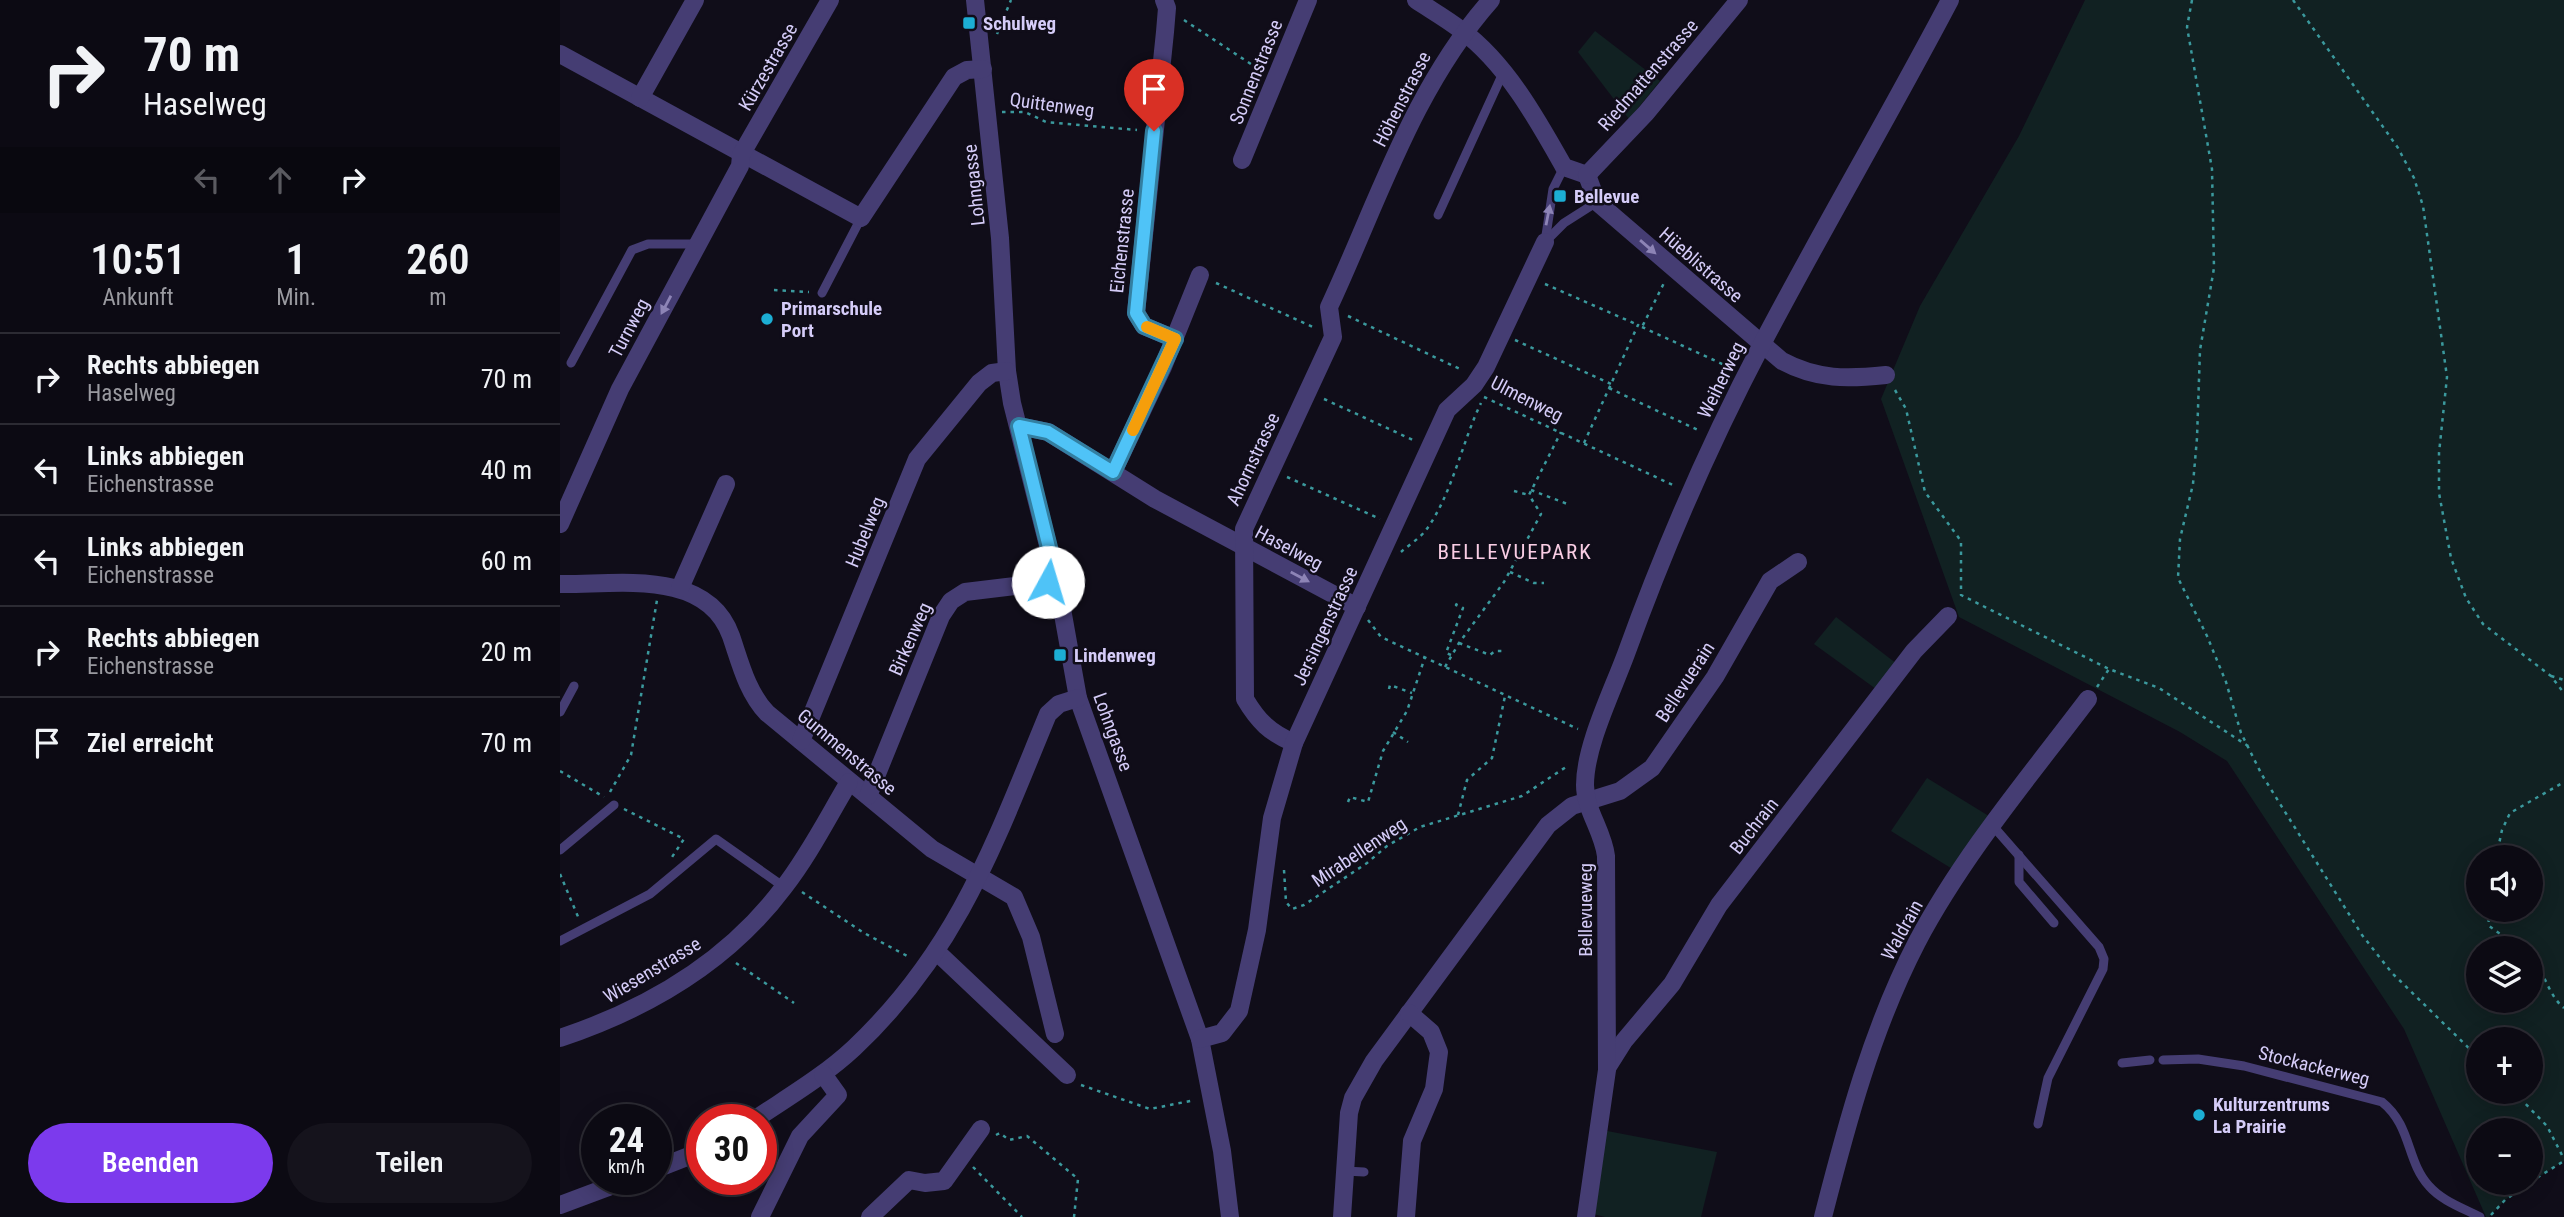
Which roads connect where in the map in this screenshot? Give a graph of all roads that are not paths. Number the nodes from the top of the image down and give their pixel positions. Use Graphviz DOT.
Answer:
graph roads {
  1 [pos="695,0"];
  2 [pos="830,0"];
  3 [pos="975,0"];
  4 [pos="1308,0"];
  5 [pos="1416,0"];
  6 [pos="1490,0"];
  7 [pos="1739,0"];
  8 [pos="1950,0"];
  9 [pos="1165,4"];
  10 [pos="1463,31"];
  11 [pos="560,54"];
  12 [pos="983,69"];
  13 [pos="1503,72"];
  14 [pos="640,98"];
  15 [pos="741,155"];
  16 [pos="1242,160"];
  17 [pos="1564,167"];
  18 [pos="1587,175"];
  19 [pos="1597,202"];
  20 [pos="1437,215"];
  21 [pos="861,218"];
  22 [pos="1545,242"];
  23 [pos="698,244"];
  24 [pos="1200,275"];
  25 [pos="822,293"];
  26 [pos="1333,337"];
  27 [pos="1175,339"];
  28 [pos="1761,345"];
  29 [pos="571,363"];
  30 [pos="1007,371"];
  31 [pos="1886,374"];
  32 [pos="1019,426"];
  33 [pos="1113,472"];
  34 [pos="726,484"];
  35 [pos="560,524"];
  36 [pos="1244,548"];
  37 [pos="1797,562"];
  38 [pos="1057,580"];
  39 [pos="560,584"];
  40 [pos="680,588"];
  41 [pos="1356,607"];
  42 [pos="1948,616"];
  43 [pos="574,686"];
  44 [pos="1078,698"];
  45 [pos="2088,699"];
  46 [pos="560,712"];
  47 [pos="801,741"];
  48 [pos="1294,743"];
  49 [pos="849,782"];
  50 [pos="868,796"];
  51 [pos="1586,801"];
  52 [pos="614,805"];
  53 [pos="1993,825"];
  54 [pos="560,850"];
  55 [pos="2019,855"];
  56 [pos="979,879"];
  57 [pos="787,883"];
  58 [pos="2054,923"];
  59 [pos="560,941"];
  60 [pos="938,953"];
  61 [pos="1409,1013"];
  62 [pos="1055,1034"];
  63 [pos="560,1038"];
  64 [pos="1200,1039"];
  65 [pos="2150,1060"];
  66 [pos="2163,1060"];
  67 [pos="2122,1063"];
  68 [pos="1606,1070"];
  69 [pos="823,1074"];
  70 [pos="1067,1075"];
  71 [pos="777,1105"];
  72 [pos="2038,1124"];
  73 [pos="981,1129"];
  74 [pos="1345,1171"];
  75 [pos="1364,1172"];
  76 [pos="587,1195"];
  77 [pos="560,1205"];
  78 [pos="760,1217"];
  79 [pos="870,1217"];
  80 [pos="1230,1217"];
  81 [pos="1342,1217"];
  82 [pos="1406,1217"];
  83 [pos="1586,1217"];
  84 [pos="1823,1217"];
  85 [pos="2480,1217"];
  1 -- 14 [label="street"];
  2 -- 15 [label="street, Kürzestrasse"];
  3 -- 12 [label="street, Lohngasse"];
  4 -- 16 [label="street, Sonnenstrasse"];
  5 -- 10 [label="street"];
  6 -- 10 [label="street, Höhenstrasse"];
  7 -- 18 [label="street, Riedmattenstrasse"];
  8 -- 28 [label="street, Weiherweg"];
  9 -- 27 [label="street, Eichenstrasse"];
  10 -- 13 [label="street"];
  10 -- 26 [label="street, Höhenstrasse"];
  11 -- 14 [label="street"];
  12 -- 21 [label="street"];
  12 -- 30 [label="street, Lohngasse"];
  13 -- 17 [label="street"];
  13 -- 20 [label="lane"];
  14 -- 15 [label="street"];
  15 -- 21 [label="street"];
  15 -- 23 [label="street, Turnweg"];
  17 -- 18 [label="street"];
  22 -- 17 [label="lane, one-way"];
  18 -- 19 [label="street, Hüeblistrasse"];
  19 -- 22 [label="lane"];
  19 -- 28 [label="street, Hüeblistrasse, one-way"];
  21 -- 25 [label="lane"];
  22 -- 41 [label="street, Jersingenstrasse"];
  23 -- 29 [label="lane"];
  23 -- 35 [label="street, Turnweg, one-way"];
  24 -- 27 [label="street"];
  26 -- 36 [label="street, Ahornstrasse"];
  27 -- 33 [label="street"];
  28 -- 31 [label="street, Hüeblistrasse"];
  28 -- 51 [label="street, Weiherweg"];
  30 -- 32 [label="street, Lohngasse"];
  30 -- 47 [label="street, Hubelweg"];
  32 -- 33 [label="street, Haselweg"];
  32 -- 38 [label="street, Lohngasse"];
  33 -- 36 [label="street, Haselweg"];
  34 -- 40 [label="street"];
  36 -- 41 [label="street, Haselweg, one-way"];
  36 -- 48 [label="street, Ahornstrasse"];
  37 -- 51 [label="street, Bellevuerain"];
  38 -- 44 [label="street, Lohngasse"];
  38 -- 50 [label="street, Birkenweg"];
  39 -- 40 [label="street, Gummenstrasse"];
  40 -- 47 [label="street, Gummenstrasse"];
  41 -- 48 [label="street, Jersingenstrasse"];
  42 -- 68 [label="street, Buchrain"];
  43 -- 46 [label="lane"];
  44 -- 56 [label="street"];
  44 -- 64 [label="street, Lohngasse"];
  45 -- 53 [label="street, Waldrain"];
  47 -- 49 [label="street, Gummenstrasse"];
  48 -- 64 [label="street, Jersingenstrasse"];
  49 -- 50 [label="street, Gummenstrasse"];
  49 -- 57 [label="street, Wiesenstrasse"];
  50 -- 56 [label="street, Gummenstrasse"];
  51 -- 61 [label="street"];
  51 -- 68 [label="street, Bellevueweg"];
  52 -- 54 [label="lane"];
  53 -- 55 [label="lane"];
  53 -- 84 [label="street, Waldrain"];
  55 -- 58 [label="lane"];
  55 -- 72 [label="lane"];
  56 -- 60 [label="street"];
  56 -- 62 [label="street, Gummenstrasse"];
  57 -- 59 [label="lane"];
  57 -- 63 [label="street, Wiesenstrasse"];
  60 -- 69 [label="street"];
  60 -- 70 [label="street"];
  61 -- 74 [label="street"];
  61 -- 82 [label="street"];
  64 -- 80 [label="street, Lohngasse"];
  65 -- 67 [label="lane"];
  66 -- 85 [label="lane, Stockackerweg"];
  68 -- 83 [label="street, Bellevueweg"];
  69 -- 71 [label="street"];
  69 -- 78 [label="street"];
  73 -- 79 [label="street"];
  74 -- 75 [label="lane"];
  74 -- 81 [label="street"];
  76 -- 77 [label="street"];
}
